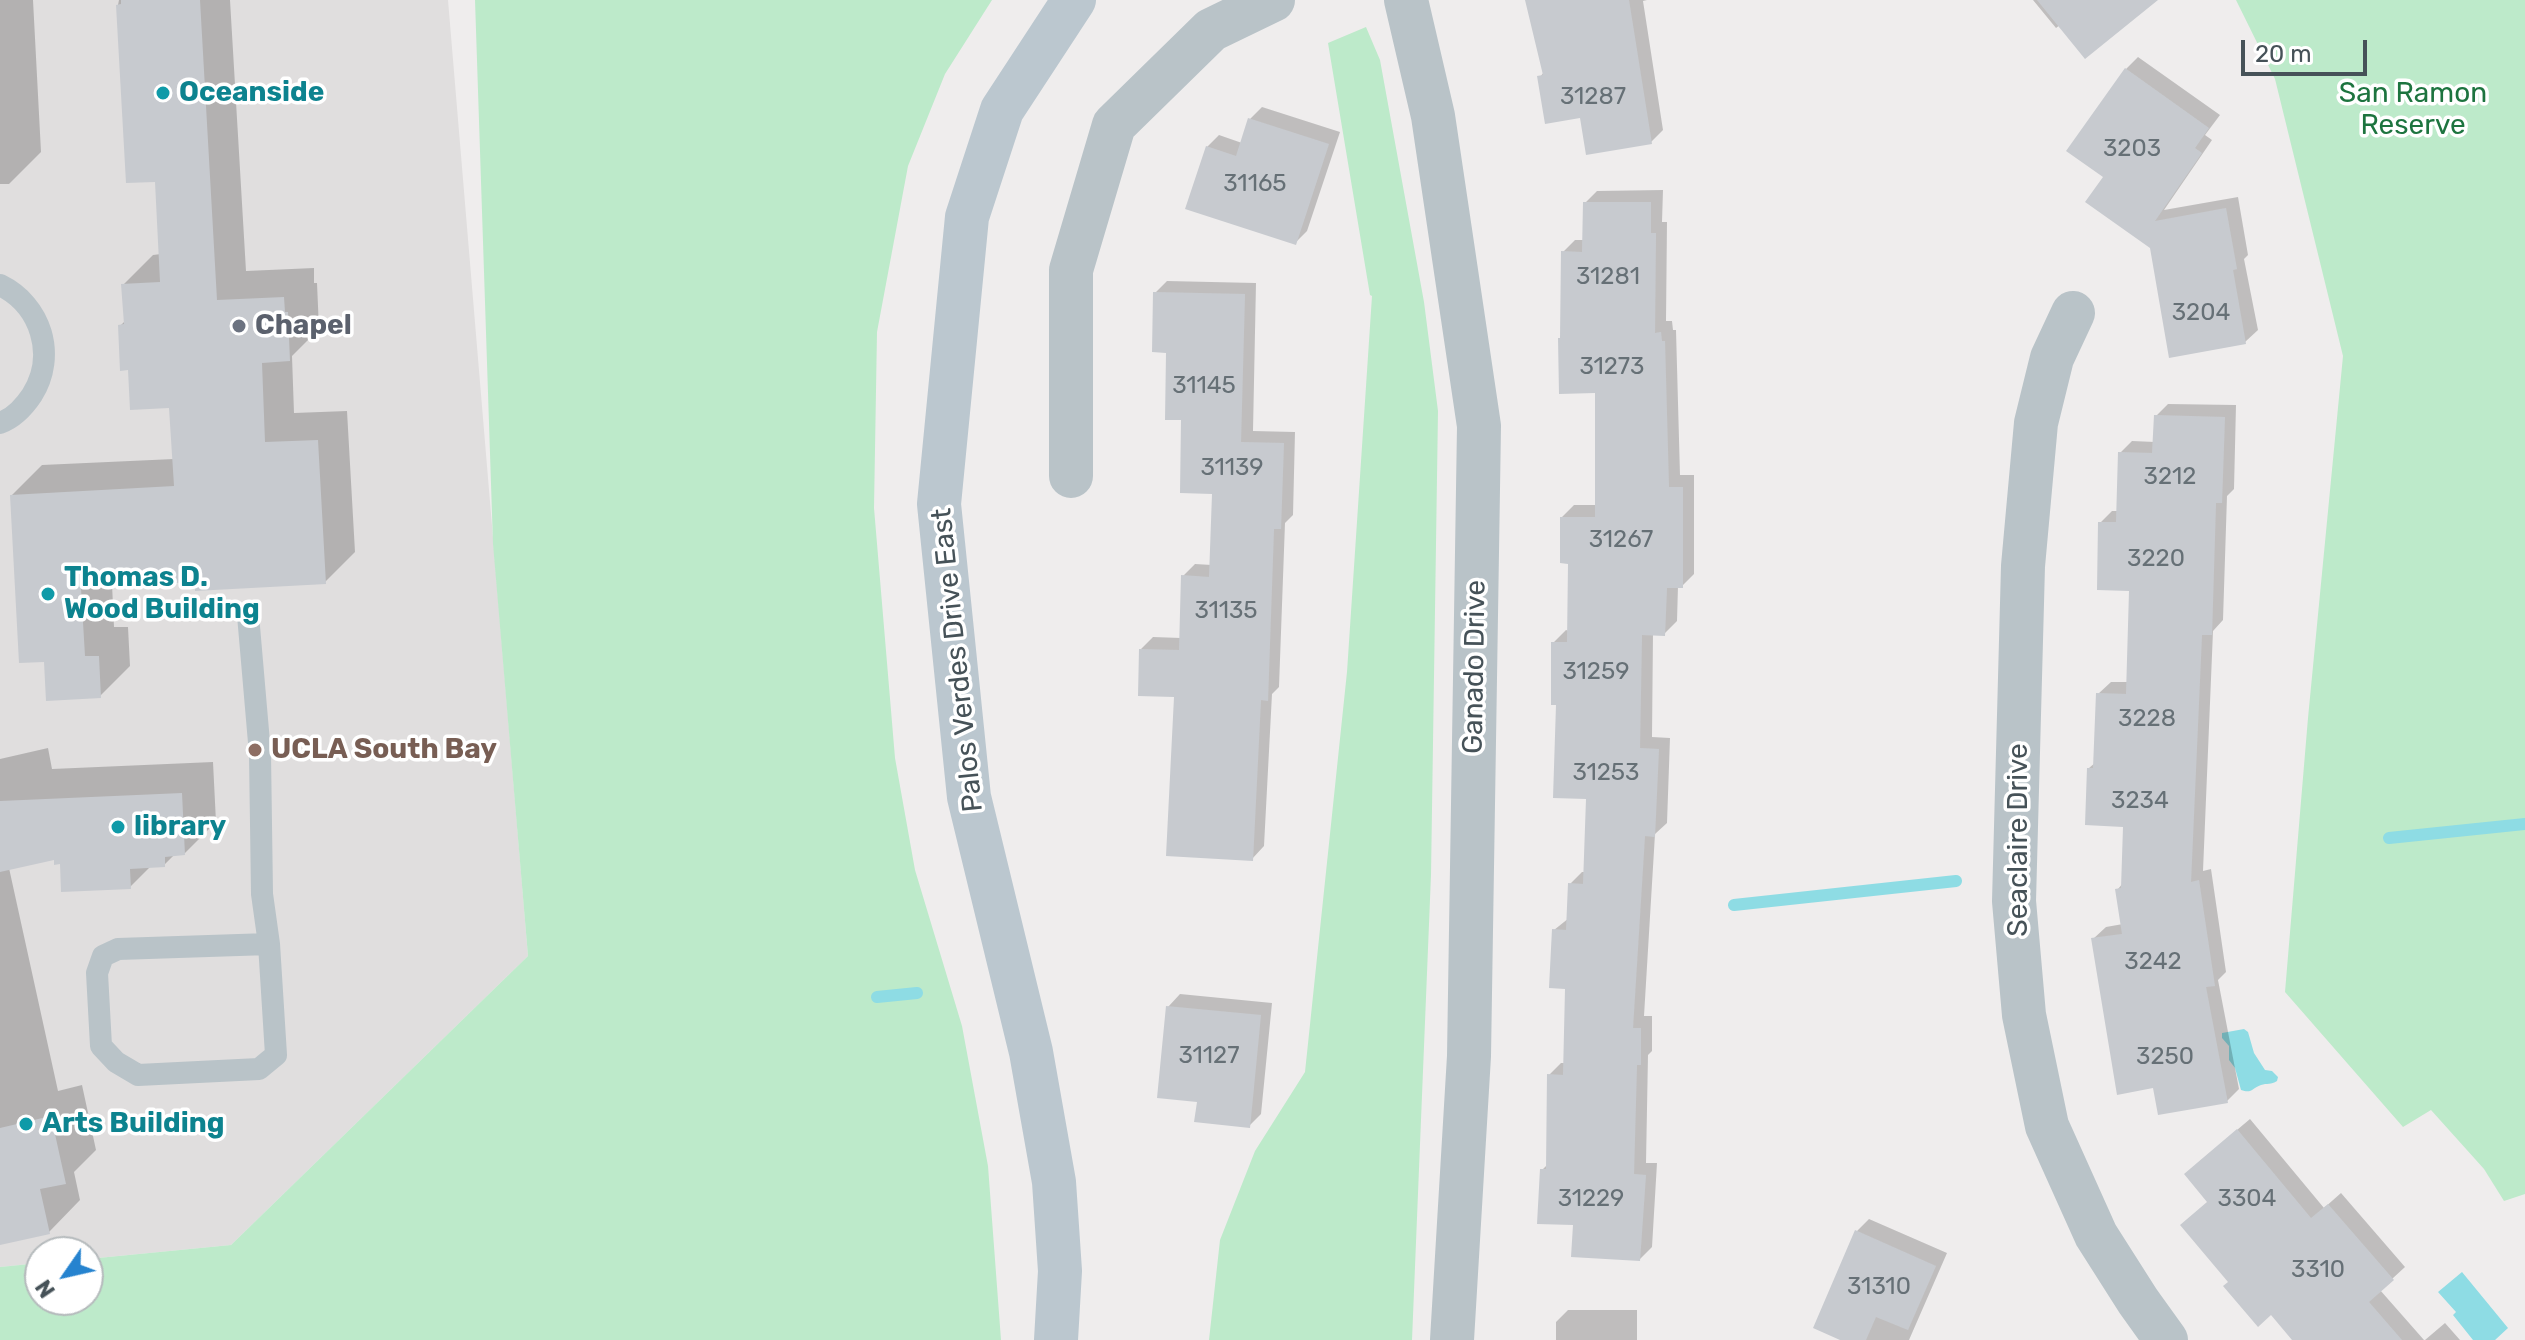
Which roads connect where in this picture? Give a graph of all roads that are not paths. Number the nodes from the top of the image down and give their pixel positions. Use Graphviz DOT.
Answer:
graph roads {
  1 [pos="1074,0"];
  2 [pos="1273,0"];
  3 [pos="1406,0"];
  4 [pos="0,285"];
  5 [pos="2073,313"];
  6 [pos="0,423"];
  7 [pos="1071,476"];
  8 [pos="248,615"];
  9 [pos="269,944"];
  10 [pos="1056,1340"];
  11 [pos="1452,1340"];
  12 [pos="2166,1340"];
  1 -- 10 [label="street, Palos Verdes Drive East"];
  2 -- 7 [label="street"];
  3 -- 11 [label="street, Ganado Drive"];
  4 -- 6 [label="lane"];
  5 -- 12 [label="street, Seaclaire Drive"];
  8 -- 9 [label="lane"];
  9 -- 9 [label="lane"];
}
